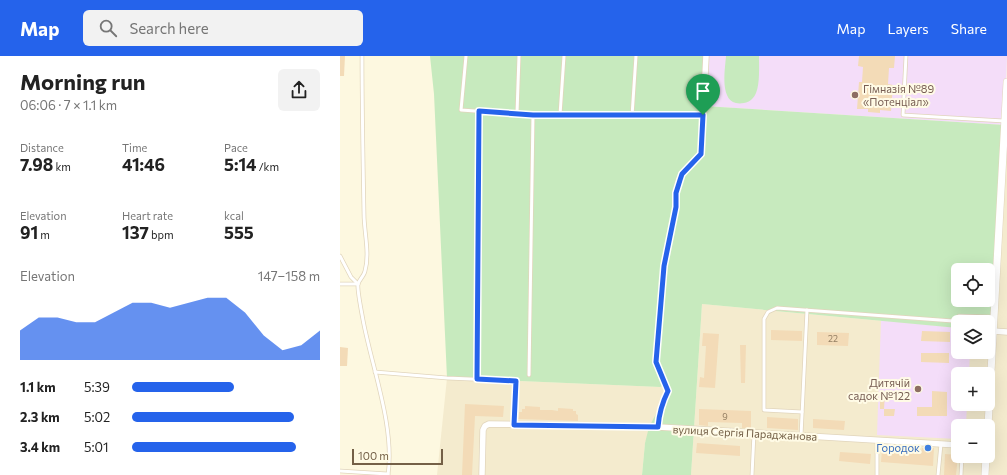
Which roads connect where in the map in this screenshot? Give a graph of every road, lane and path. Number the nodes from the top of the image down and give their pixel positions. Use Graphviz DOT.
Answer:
graph roads {
  1 [pos="362,56"];
  2 [pos="466,56"];
  3 [pos="518,56"];
  4 [pos="564,56"];
  5 [pos="636,56"];
  6 [pos="706,56"];
  7 [pos="906,56"];
  8 [pos="1007,82"];
  9 [pos="479,111"];
  10 [pos="517,113"];
  11 [pos="533,115"];
  12 [pos="560,115"];
  13 [pos="703,115"];
  14 [pos="632,116"];
  15 [pos="1005,121"];
  16 [pos="1005,176"];
  17 [pos="340,256"];
  18 [pos="340,284"];
  19 [pos="358,284"];
  20 [pos="807,310"];
  21 [pos="994,315"];
  22 [pos="951,321"];
  23 [pos="995,331"];
  24 [pos="1007,332"];
  25 [pos="992,359"];
  26 [pos="375,372"];
  27 [pos="529,374"];
  28 [pos="477,379"];
  29 [pos="802,412"];
  30 [pos="988,419"];
  31 [pos="514,425"];
  32 [pos="658,427"];
  33 [pos="754,433"];
  34 [pos="801,436"];
  35 [pos="878,440"];
  36 [pos="941,444"];
  37 [pos="951,445"];
  38 [pos="962,463"];
  39 [pos="986,463"];
  40 [pos="340,471"];
  41 [pos="483,474"];
  42 [pos="388,475"];
  43 [pos="752,475"];
  44 [pos="877,475"];
  45 [pos="938,475"];
  46 [pos="961,475"];
  47 [pos="986,475"];
  1 -- 19 [label="lane"];
  2 -- 9 [label="lane"];
  3 -- 10 [label="lane"];
  4 -- 12 [label="lane"];
  5 -- 14 [label="lane"];
  6 -- 13 [label="street"];
  7 -- 15 [label="lane"];
  8 -- 15 [label="street"];
  9 -- 10 [label="lane"];
  9 -- 28 [label="lane"];
  10 -- 11 [label="lane"];
  11 -- 12 [label="lane"];
  11 -- 27 [label="lane"];
  12 -- 14 [label="lane"];
  13 -- 14 [label="lane"];
  13 -- 32 [label="street"];
  15 -- 16 [label="street"];
  16 -- 21 [label="street"];
  17 -- 19 [label="lane"];
  18 -- 19 [label="lane"];
  19 -- 26 [label="lane"];
  20 -- 22 [label="lane"];
  20 -- 29 [label="lane"];
  20 -- 29 [label="lane"];
  23 -- 24 [label="street"];
  25 -- 30 [label="street"];
  26 -- 28 [label="lane"];
  26 -- 42 [label="lane"];
  28 -- 31 [label="lane"];
  29 -- 34 [label="lane"];
  31 -- 32 [label="street, вулиця Сергія Параджанова"];
  31 -- 41 [label="street, вулиця Сергія Параджанова"];
  32 -- 33 [label="street, вулиця Сергія Параджанова"];
  33 -- 34 [label="street, вулиця Сергія Параджанова"];
  33 -- 43 [label="lane"];
  34 -- 35 [label="street, вулиця Сергія Параджанова"];
  35 -- 36 [label="street, вулиця Сергія Параджанова"];
  35 -- 44 [label="lane"];
  36 -- 37 [label="street, вулиця Сергія Параджанова"];
  36 -- 45 [label="lane"];
  38 -- 46 [label="lane"];
  39 -- 47 [label="street"];
  40 -- 42 [label="lane"];
}
